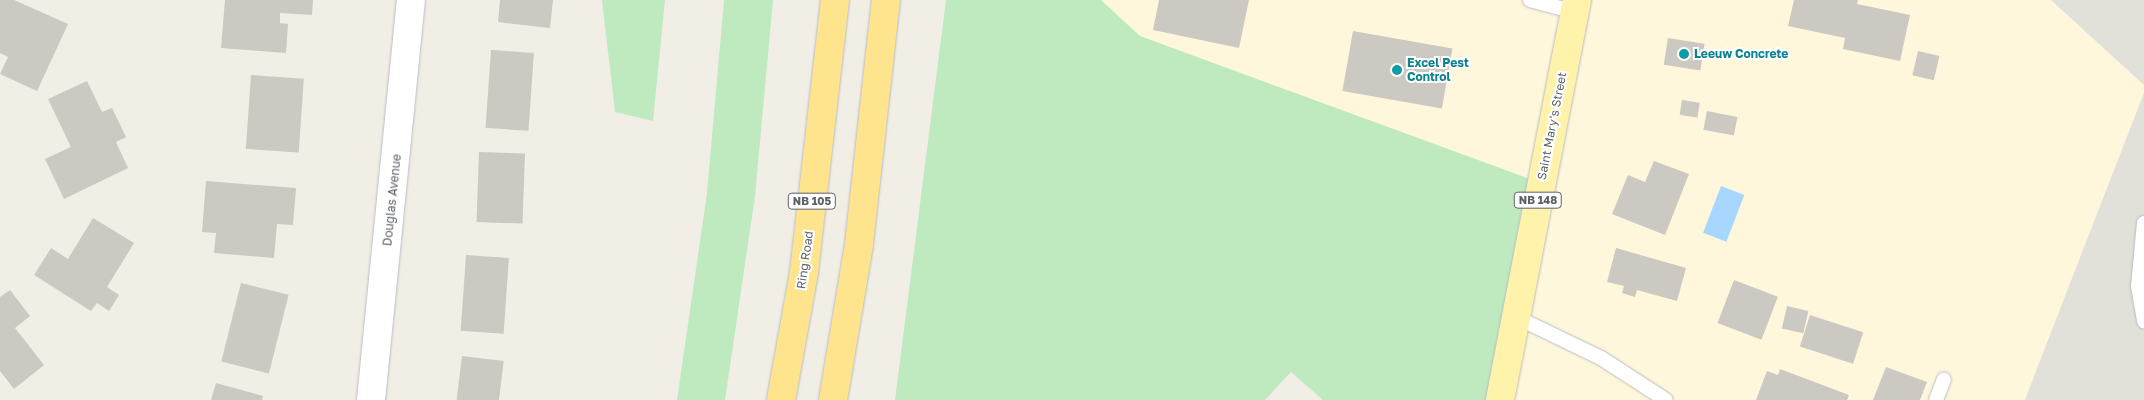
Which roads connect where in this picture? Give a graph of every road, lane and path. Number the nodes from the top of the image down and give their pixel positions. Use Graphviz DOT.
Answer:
graph roads {
  1 [pos="411,0"];
  2 [pos="835,0"];
  3 [pos="886,0"];
  4 [pos="1530,0"];
  5 [pos="1576,6"];
  6 [pos="2144,223"];
  7 [pos="1516,317"];
  8 [pos="2144,321"];
  9 [pos="1944,379"];
  10 [pos="371,400"];
  11 [pos="781,400"];
  12 [pos="833,400"];
  13 [pos="1500,400"];
  14 [pos="1666,400"];
  15 [pos="1936,400"];
  1 -- 10 [label="street, Douglas Avenue"];
  2 -- 11 [label="highway, Ring Road / NB 105"];
  3 -- 12 [label="highway"];
  4 -- 5 [label="lane"];
  5 -- 7 [label="main road, Saint Mary's Street / NB 148"];
  6 -- 8 [label="lane"];
  7 -- 13 [label="main road, Saint Mary's Street / NB 148"];
  7 -- 14 [label="lane"];
  9 -- 15 [label="lane"];
}
